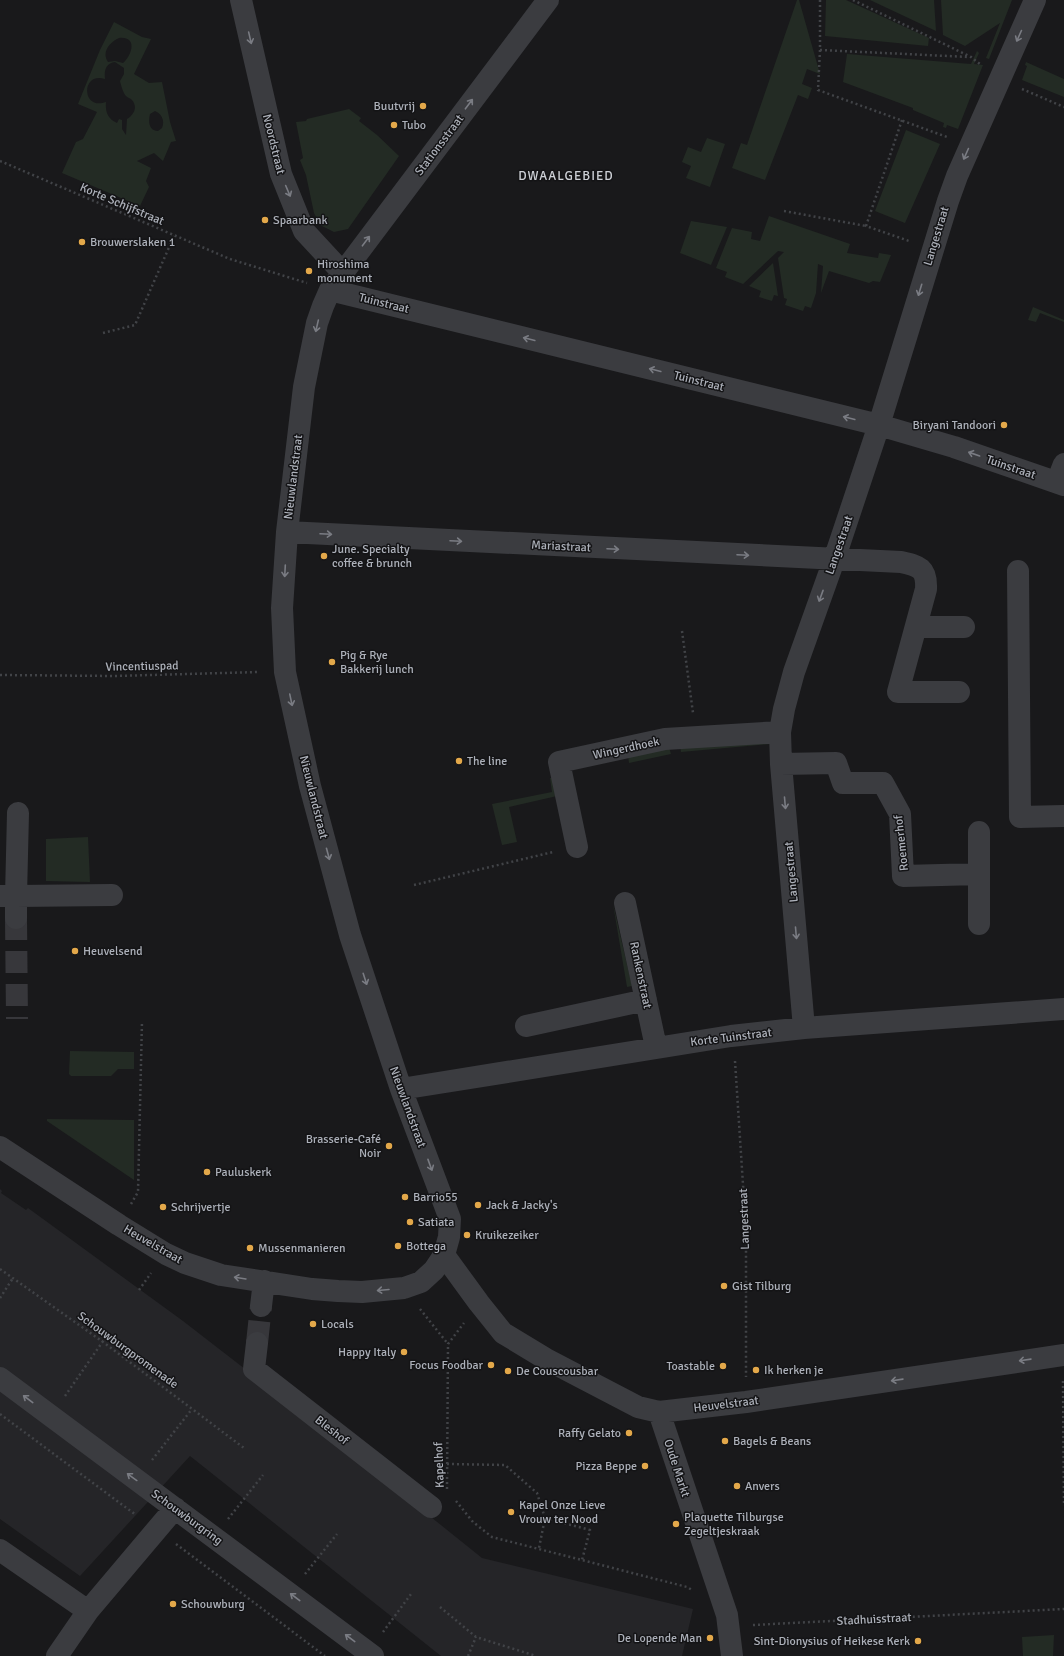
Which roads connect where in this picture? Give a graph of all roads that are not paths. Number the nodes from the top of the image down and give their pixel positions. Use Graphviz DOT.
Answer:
graph roads {
  1 [pos="241,0"];
  2 [pos="548,0"];
  3 [pos="1035,0"];
  4 [pos="336,281"];
  5 [pos="879,425"];
  6 [pos="1062,477"];
  7 [pos="287,532"];
  8 [pos="834,560"];
  9 [pos="1018,571"];
  10 [pos="916,627"];
  11 [pos="964,627"];
  12 [pos="959,692"];
  13 [pos="780,732"];
  14 [pos="782,764"];
  15 [pos="18,813"];
  16 [pos="1064,816"];
  17 [pos="979,832"];
  18 [pos="577,846"];
  19 [pos="979,874"];
  20 [pos="112,895"];
  21 [pos="8,896"];
  22 [pos="625,903"];
  23 [pos="16,918"];
  24 [pos="979,924"];
  25 [pos="646,1000"];
  26 [pos="1064,1009"];
  27 [pos="526,1026"];
  28 [pos="804,1028"];
  29 [pos="656,1047"];
  30 [pos="401,1089"];
  31 [pos="0,1146"];
  32 [pos="444,1255"];
  33 [pos="264,1281"];
  34 [pos="412,1285"];
  35 [pos="261,1306"];
  36 [pos="257,1343"];
  37 [pos="1063,1355"];
  38 [pos="0,1378"];
  39 [pos="659,1412"];
  40 [pos="431,1507"];
  41 [pos="175,1508"];
  42 [pos="0,1550"];
  43 [pos="88,1611"];
  44 [pos="371,1654"];
  45 [pos="57,1656"];
  46 [pos="732,1656"];
  1 -- 4 [label="street, Noordstraat, one-way"];
  4 -- 2 [label="street, Stationsstraat, one-way"];
  3 -- 5 [label="street, Langestraat, one-way"];
  5 -- 4 [label="street, Tuinstraat, one-way"];
  4 -- 7 [label="street, Nieuwlandstraat, one-way"];
  6 -- 5 [label="street, Tuinstraat, one-way"];
  5 -- 8 [label="street, Langestraat"];
  7 -- 8 [label="street, Mariastraat, one-way"];
  7 -- 30 [label="street, Nieuwlandstraat, one-way"];
  8 -- 10 [label="street, Mariastraat"];
  8 -- 13 [label="street, Langestraat, one-way"];
  9 -- 16 [label="street"];
  10 -- 11 [label="street"];
  10 -- 12 [label="street"];
  13 -- 14 [label="street, Langestraat"];
  13 -- 18 [label="street, Wingerdhoek"];
  14 -- 19 [label="street, Roemerhof"];
  14 -- 28 [label="street, Langestraat, one-way"];
  15 -- 21 [label="street"];
  17 -- 19 [label="street"];
  19 -- 24 [label="street"];
  20 -- 21 [label="street"];
  21 -- 23 [label="street"];
  22 -- 25 [label="street, Rankenstraat"];
  25 -- 27 [label="street"];
  25 -- 29 [label="street, Rankenstraat"];
  26 -- 28 [label="street, Korte Tuinstraat"];
  28 -- 29 [label="street, Korte Tuinstraat"];
  29 -- 30 [label="street, Korte Tuinstraat"];
  30 -- 32 [label="street, Nieuwlandstraat, one-way"];
  33 -- 31 [label="street, Heuvelstraat, one-way"];
  32 -- 34 [label="street, Nieuwlandstraat"];
  32 -- 39 [label="street, Heuvelstraat"];
  34 -- 33 [label="street, Heuvelstraat, one-way"];
  33 -- 35 [label="street"];
  36 -- 40 [label="street, Bleshof"];
  37 -- 39 [label="street, Heuvelstraat, one-way"];
  41 -- 38 [label="street, Schouwburgring, one-way"];
  39 -- 46 [label="street, Oude Markt"];
  41 -- 43 [label="street"];
  44 -- 41 [label="street, Schouwburgring, one-way"];
  42 -- 43 [label="street"];
  43 -- 45 [label="street"];
}
